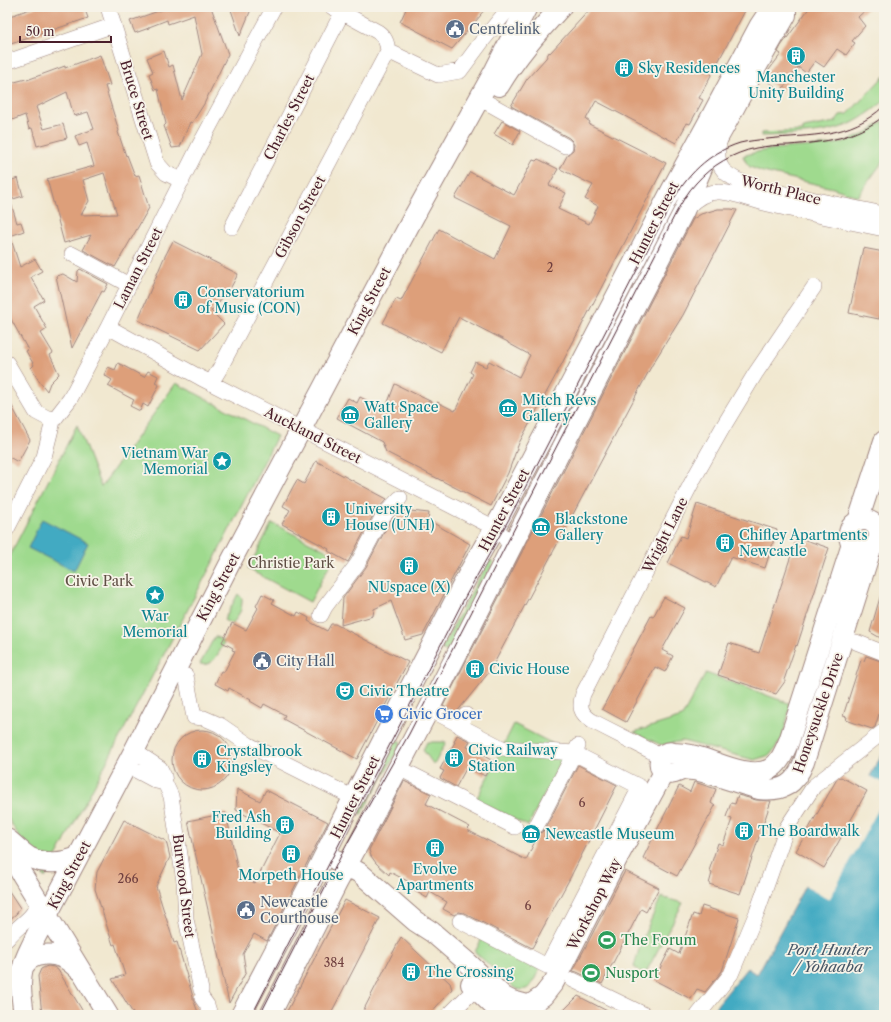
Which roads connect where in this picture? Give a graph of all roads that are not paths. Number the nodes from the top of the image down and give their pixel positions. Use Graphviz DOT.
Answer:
graph roads {
  1 [pos="108,7"];
  2 [pos="274,7"];
  3 [pos="510,7"];
  4 [pos="527,7"];
  5 [pos="561,7"];
  6 [pos="772,7"];
  7 [pos="786,7"];
  8 [pos="340,9"];
  9 [pos="114,25"];
  10 [pos="388,51"];
  11 [pos="7,62"];
  12 [pos="488,103"];
  13 [pos="724,128"];
  14 [pos="565,146"];
  15 [pos="441,167"];
  16 [pos="182,181"];
  17 [pos="684,211"];
  18 [pos="884,214"];
  19 [pos="232,226"];
  20 [pos="884,229"];
  21 [pos="72,254"];
  22 [pos="129,285"];
  23 [pos="814,287"];
  24 [pos="108,327"];
  25 [pos="7,362"];
  26 [pos="211,383"];
  27 [pos="53,421"];
  28 [pos="302,429"];
  29 [pos="884,441"];
  30 [pos="400,498"];
  31 [pos="881,519"];
  32 [pos="858,521"];
  33 [pos="495,528"];
  34 [pos="7,529"];
  35 [pos="852,544"];
  36 [pos="510,549"];
  37 [pos="871,549"];
  38 [pos="321,615"];
  39 [pos="856,642"];
  40 [pos="884,654"];
  41 [pos="186,676"];
  42 [pos="429,709"];
  43 [pos="884,731"];
  44 [pos="577,749"];
  45 [pos="130,758"];
  46 [pos="668,764"];
  47 [pos="405,771"];
  48 [pos="346,794"];
  49 [pos="537,825"];
  50 [pos="515,827"];
  51 [pos="7,840"];
  52 [pos="7,850"];
  53 [pos="325,855"];
  54 [pos="78,857"];
  55 [pos="347,866"];
  56 [pos="43,909"];
  57 [pos="460,921"];
  58 [pos="7,938"];
  59 [pos="22,969"];
  60 [pos="83,974"];
  61 [pos="566,976"];
  62 [pos="480,984"];
  63 [pos="531,1011"];
  64 [pos="24,1015"];
  65 [pos="108,1015"];
  66 [pos="210,1015"];
  67 [pos="241,1015"];
  68 [pos="270,1015"];
  69 [pos="449,1015"];
  70 [pos="503,1015"];
  71 [pos="645,1015"];
  72 [pos="698,1015"];
  1 -- 9 [label="street, Bruce Street"];
  2 -- 16 [label="street, Laman Street"];
  3 -- 10 [label="street"];
  4 -- 15 [label="main road, King Street"];
  5 -- 12 [label="main road, King Street"];
  6 -- 33 [label="main road, Hunter Street"];
  7 -- 13 [label="main road, Hunter Street"];
  8 -- 10 [label="street"];
  8 -- 19 [label="street, Charles Street"];
  9 -- 11 [label="street"];
  9 -- 16 [label="street, Bruce Street"];
  10 -- 26 [label="street, Gibson Street"];
  12 -- 14 [label="street"];
  12 -- 15 [label="main road, King Street"];
  13 -- 17 [label="main road, Hunter Street"];
  13 -- 18 [label="street, Worth Place"];
  15 -- 28 [label="main road, King Street"];
  16 -- 22 [label="street, Laman Street"];
  17 -- 20 [label="street, Worth Place"];
  17 -- 36 [label="main road, Hunter Street"];
  21 -- 22 [label="street"];
  22 -- 24 [label="street, Laman Street"];
  23 -- 46 [label="street, Wright Lane"];
  24 -- 26 [label="street, Auckland Street"];
  24 -- 27 [label="street, Laman Street"];
  25 -- 27 [label="street"];
  26 -- 28 [label="street, Auckland Street"];
  27 -- 34 [label="street, Laman Street"];
  28 -- 33 [label="street, Auckland Street"];
  28 -- 45 [label="main road, King Street"];
  29 -- 32 [label="main road"];
  30 -- 38 [label="street"];
  31 -- 32 [label="main road"];
  31 -- 37 [label="main road, Honeysuckle Drive"];
  32 -- 35 [label="main road, Honeysuckle Drive"];
  33 -- 36 [label="street, Auckland Street"];
  33 -- 53 [label="main road, Hunter Street"];
  35 -- 37 [label="main road"];
  35 -- 46 [label="main road, Honeysuckle Drive"];
  36 -- 42 [label="main road, Hunter Street"];
  37 -- 46 [label="main road, Honeysuckle Drive"];
  39 -- 40 [label="street"];
  41 -- 48 [label="street"];
  42 -- 44 [label="street"];
  42 -- 55 [label="main road, Hunter Street"];
  43 -- 72 [label="street"];
  44 -- 49 [label="street"];
  44 -- 57 [label="street"];
  45 -- 54 [label="main road, King Street"];
  45 -- 66 [label="street, Burwood Street"];
  46 -- 61 [label="main road, Workshop Way"];
  47 -- 50 [label="street"];
  51 -- 54 [label="main road"];
  52 -- 56 [label="main road"];
  53 -- 55 [label="main road"];
  53 -- 67 [label="main road, Hunter Street"];
  54 -- 56 [label="main road, King Street"];
  55 -- 62 [label="main road"];
  55 -- 68 [label="main road, Hunter Street"];
  56 -- 58 [label="street, King Street"];
  56 -- 59 [label="main road, King Street"];
  56 -- 60 [label="main road"];
  59 -- 60 [label="main road"];
  59 -- 64 [label="main road, King Street"];
  60 -- 65 [label="main road"];
  61 -- 63 [label="main road, Workshop Way"];
  61 -- 71 [label="street"];
  62 -- 63 [label="main road"];
  62 -- 69 [label="street"];
  62 -- 70 [label="main road"];
}
